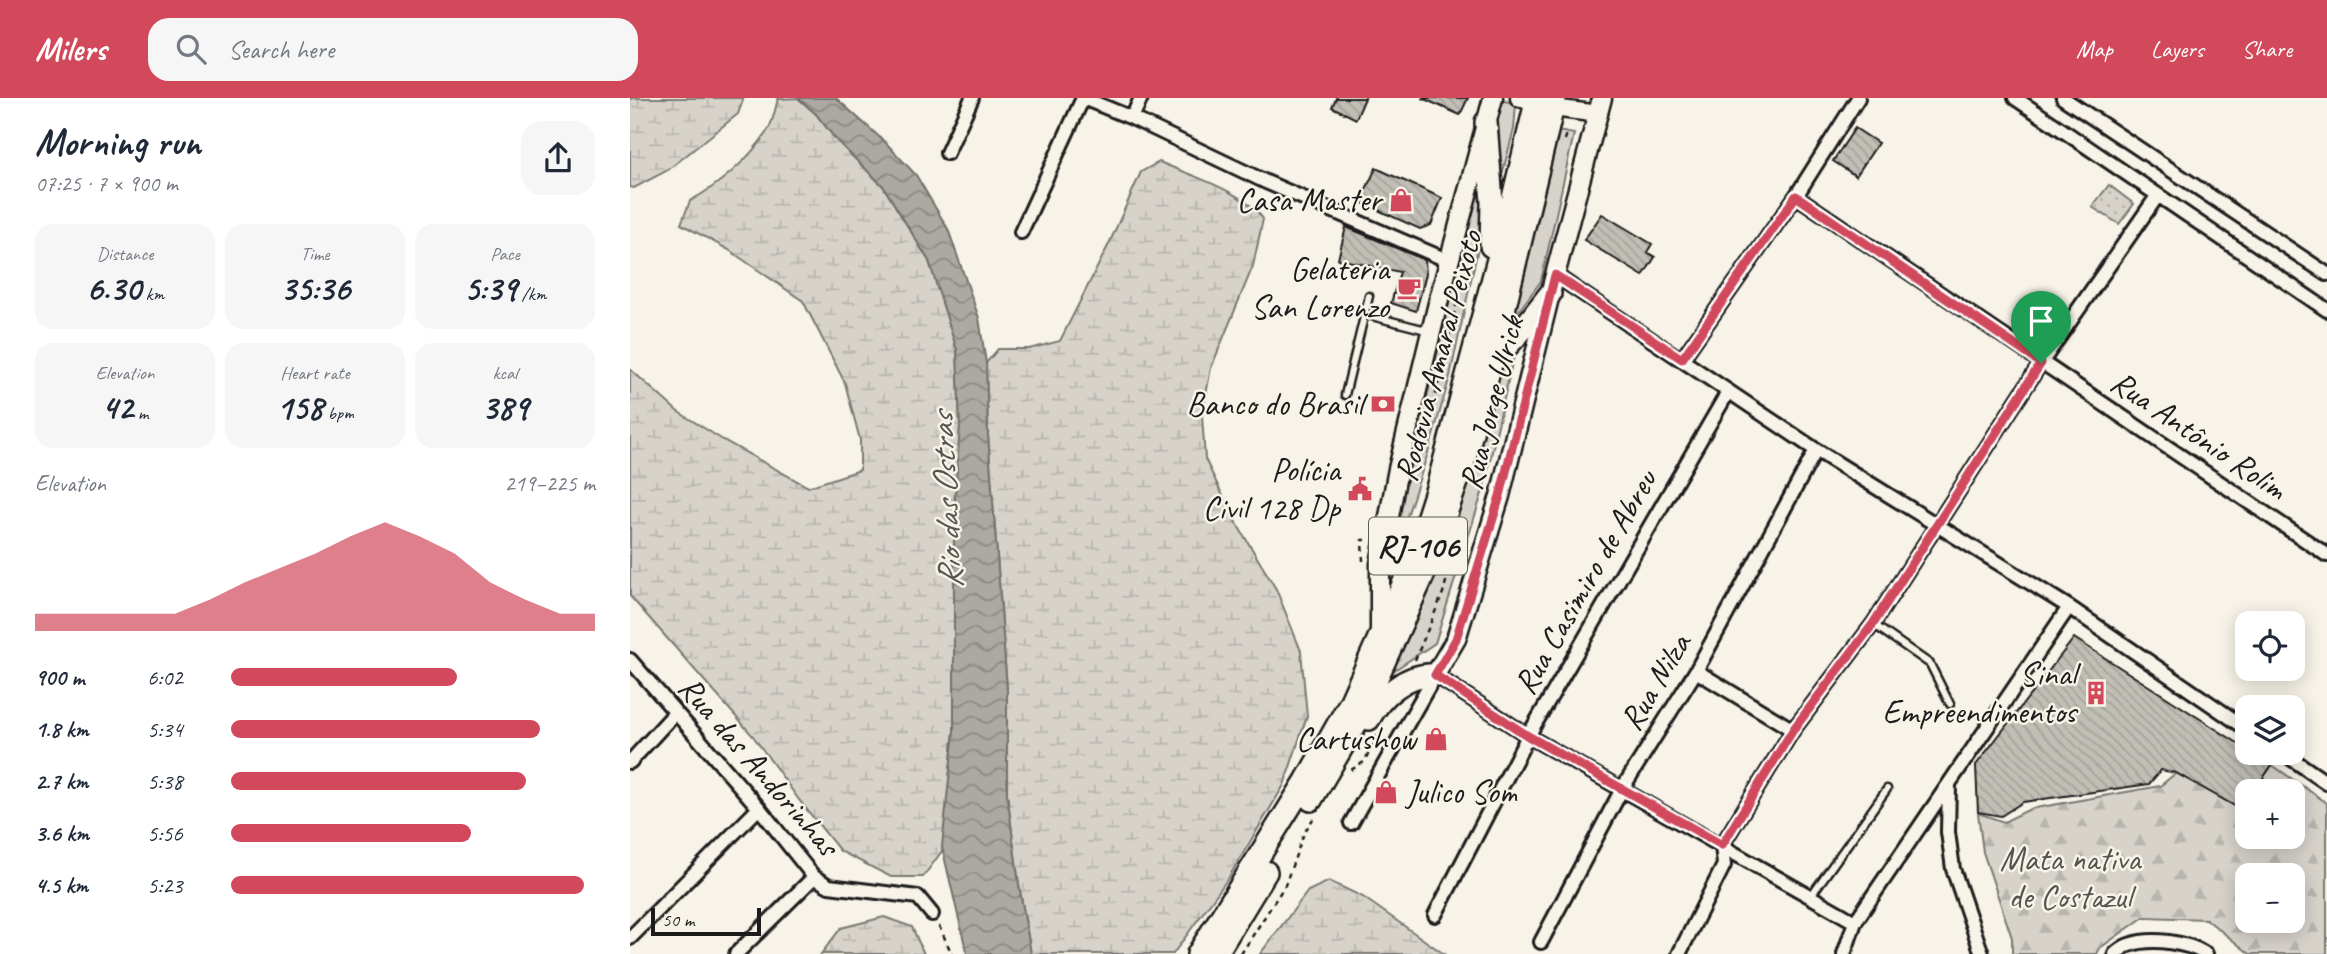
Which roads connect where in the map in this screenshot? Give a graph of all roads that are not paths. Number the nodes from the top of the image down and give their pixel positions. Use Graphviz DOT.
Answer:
graph roads {
  1 [pos="972,98"];
  2 [pos="1083,98"];
  3 [pos="1140,98"];
  4 [pos="1493,98"];
  5 [pos="1858,98"];
  6 [pos="2015,98"];
  7 [pos="2063,98"];
  8 [pos="1538,101"];
  9 [pos="1600,106"];
  10 [pos="1132,118"];
  11 [pos="1486,122"];
  12 [pos="947,153"];
  13 [pos="2158,195"];
  14 [pos="1796,196"];
  15 [pos="1021,232"];
  16 [pos="1449,261"];
  17 [pos="2327,274"];
  18 [pos="1552,285"];
  19 [pos="1369,296"];
  20 [pos="1486,303"];
  21 [pos="2327,310"];
  22 [pos="1364,314"];
  23 [pos="1432,332"];
  24 [pos="1682,359"];
  25 [pos="2041,363"];
  26 [pos="1490,364"];
  27 [pos="1728,392"];
  28 [pos="1345,395"];
  29 [pos="1816,450"];
  30 [pos="1936,526"];
  31 [pos="2327,555"];
  32 [pos="1413,562"];
  33 [pos="1380,564"];
  34 [pos="2070,607"];
  35 [pos="1873,624"];
  36 [pos="1380,635"];
  37 [pos="630,660"];
  38 [pos="1696,671"];
  39 [pos="1435,675"];
  40 [pos="1950,705"];
  41 [pos="675,713"];
  42 [pos="2235,721"];
  43 [pos="1793,730"];
  44 [pos="1528,736"];
  45 [pos="630,762"];
  46 [pos="2301,765"];
  47 [pos="1331,767"];
  48 [pos="2327,783"];
  49 [pos="1950,784"];
  50 [pos="1622,789"];
  51 [pos="1887,789"];
  52 [pos="759,808"];
  53 [pos="1351,823"];
  54 [pos="1722,845"];
  55 [pos="814,877"];
  56 [pos="1810,897"];
  57 [pos="932,914"];
  58 [pos="1435,915"];
  59 [pos="1855,922"];
  60 [pos="630,938"];
  61 [pos="1541,942"];
  62 [pos="736,954"];
  63 [pos="1198,954"];
  64 [pos="1216,954"];
  65 [pos="1679,954"];
  66 [pos="1844,954"];
  67 [pos="1982,954"];
  68 [pos="2115,954"];
  69 [pos="2206,954"];
  1 -- 12 [label="street"];
  2 -- 10 [label="street"];
  2 -- 15 [label="street"];
  3 -- 10 [label="street"];
  4 -- 11 [label="main road"];
  5 -- 14 [label="street"];
  6 -- 13 [label="street"];
  7 -- 17 [label="street"];
  8 -- 9 [label="street"];
  8 -- 20 [label="highway, Rodovia Amaral Peixoto / RJ-106"];
  8 -- 26 [label="highway, Rodovia Amaral Peixoto / RJ-106"];
  9 -- 18 [label="main road, Rua Jorge Ulrick"];
  10 -- 16 [label="street"];
  11 -- 16 [label="main road"];
  11 -- 20 [label="highway"];
  13 -- 21 [label="street"];
  13 -- 25 [label="street"];
  14 -- 24 [label="street"];
  14 -- 25 [label="street, Rua Antônio Rolim"];
  16 -- 23 [label="main road"];
  18 -- 24 [label="street"];
  18 -- 26 [label="highway"];
  18 -- 39 [label="main road, Rua Jorge Ulrick"];
  19 -- 22 [label="lane"];
  20 -- 32 [label="highway, Rodovia Amaral Peixoto / RJ-106"];
  22 -- 23 [label="lane"];
  22 -- 28 [label="lane"];
  23 -- 33 [label="main road"];
  24 -- 27 [label="street"];
  25 -- 30 [label="street"];
  25 -- 31 [label="street, Rua Antônio Rolim"];
  26 -- 47 [label="highway, Rodovia Amaral Peixoto / RJ-106"];
  27 -- 29 [label="street"];
  27 -- 44 [label="street, Rua Casimiro de Abreu"];
  29 -- 30 [label="street"];
  29 -- 38 [label="street, Rua Nilza"];
  30 -- 34 [label="street"];
  30 -- 35 [label="street"];
  32 -- 33 [label="main road"];
  32 -- 36 [label="highway, Rodovia Amaral Peixoto / RJ-106"];
  33 -- 36 [label="main road"];
  34 -- 42 [label="street"];
  34 -- 49 [label="street"];
  35 -- 40 [label="lane"];
  35 -- 43 [label="street"];
  36 -- 63 [label="highway, Rodovia Amaral Peixoto / RJ-106"];
  37 -- 41 [label="street, Rua das Andorinhas"];
  38 -- 43 [label="street"];
  38 -- 50 [label="street, Rua Nilza"];
  39 -- 44 [label="street"];
  39 -- 47 [label="highway"];
  39 -- 53 [label="street, Rua Jorge Ulrick"];
  41 -- 45 [label="street"];
  41 -- 52 [label="street, Rua das Andorinhas"];
  43 -- 54 [label="street"];
  44 -- 50 [label="street"];
  44 -- 58 [label="street, Rua Casimiro de Abreu"];
  46 -- 48 [label="street"];
  47 -- 64 [label="highway, Rodovia Amaral Peixoto / RJ-106"];
  49 -- 59 [label="street"];
  49 -- 67 [label="street"];
  50 -- 54 [label="street"];
  50 -- 61 [label="street, Rua Nilza"];
  51 -- 56 [label="lane"];
  52 -- 55 [label="street, Rua das Andorinhas"];
  52 -- 60 [label="street"];
  54 -- 56 [label="street"];
  54 -- 65 [label="street"];
  55 -- 57 [label="street, Rua das Andorinhas"];
  55 -- 62 [label="street"];
  56 -- 59 [label="street"];
  59 -- 66 [label="street"];
  68 -- 69 [label="street"];
}
